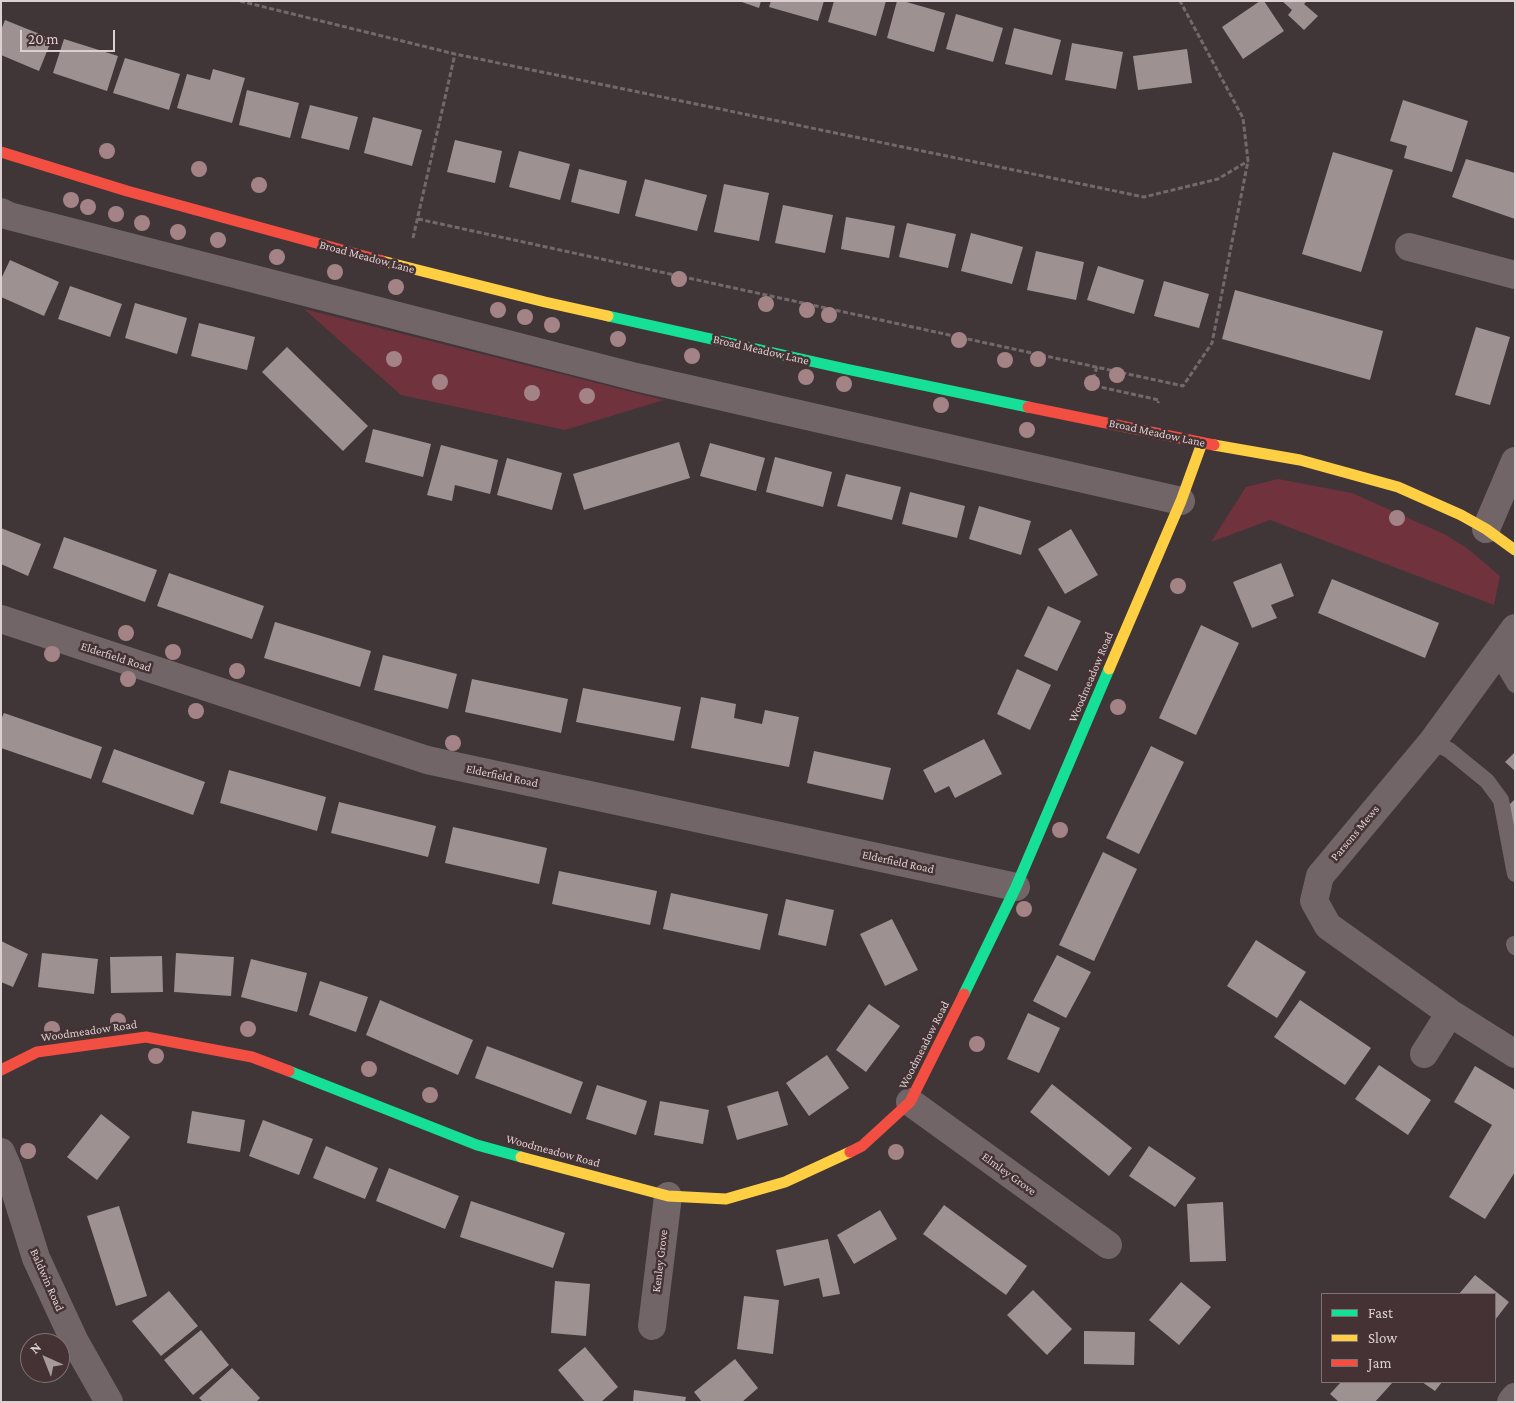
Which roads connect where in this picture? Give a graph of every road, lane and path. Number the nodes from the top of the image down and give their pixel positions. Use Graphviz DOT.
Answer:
graph roads {
  1 [pos="240,1"];
  2 [pos="1180,1"];
  3 [pos="455,54"];
  4 [pos="1,152"];
  5 [pos="1248,161"];
  6 [pos="1,212"];
  7 [pos="418,219"];
  8 [pos="1409,248"];
  9 [pos="404,267"];
  10 [pos="1515,275"];
  11 [pos="1097,367"];
  12 [pos="1091,385"];
  13 [pos="1202,443"];
  14 [pos="1515,461"];
  15 [pos="1180,501"];
  16 [pos="1486,529"];
  17 [pos="1515,550"];
  18 [pos="1,619"];
  19 [pos="1515,628"];
  20 [pos="1515,640"];
  21 [pos="1515,685"];
  22 [pos="1432,742"];
  23 [pos="1515,874"];
  24 [pos="1016,887"];
  25 [pos="1450,1013"];
  26 [pos="1424,1054"];
  27 [pos="1515,1054"];
  28 [pos="1,1070"];
  29 [pos="910,1102"];
  30 [pos="1,1152"];
  31 [pos="668,1196"];
  32 [pos="1108,1245"];
  33 [pos="652,1326"];
  34 [pos="1515,1396"];
  35 [pos="109,1402"];
  36 [pos="1511,1402"];
  1 -- 3 [label="path"];
  2 -- 5 [label="path"];
  3 -- 5 [label="path"];
  3 -- 7 [label="path"];
  4 -- 9 [label="street, Broad Meadow Lane"];
  5 -- 11 [label="path"];
  6 -- 15 [label="street"];
  7 -- 9 [label="path"];
  7 -- 11 [label="path"];
  8 -- 10 [label="street"];
  9 -- 13 [label="street, Broad Meadow Lane"];
  11 -- 12 [label="path"];
  13 -- 15 [label="street, Woodmeadow Road"];
  13 -- 16 [label="street, Broad Meadow Lane"];
  14 -- 16 [label="street"];
  15 -- 24 [label="street, Woodmeadow Road"];
  16 -- 17 [label="street, Broad Meadow Lane"];
  18 -- 24 [label="street, Elderfield Road"];
  19 -- 22 [label="street, Parsons Mews"];
  20 -- 21 [label="lane"];
  22 -- 23 [label="lane"];
  22 -- 25 [label="street, Parsons Mews"];
  24 -- 29 [label="street, Woodmeadow Road"];
  25 -- 26 [label="street"];
  25 -- 27 [label="street, Parsons Mews"];
  28 -- 31 [label="street, Woodmeadow Road"];
  29 -- 31 [label="street, Woodmeadow Road"];
  29 -- 32 [label="street, Elmley Grove"];
  30 -- 35 [label="street, Baldwin Road"];
  31 -- 33 [label="street, Kenley Grove"];
  34 -- 36 [label="street"];
}
